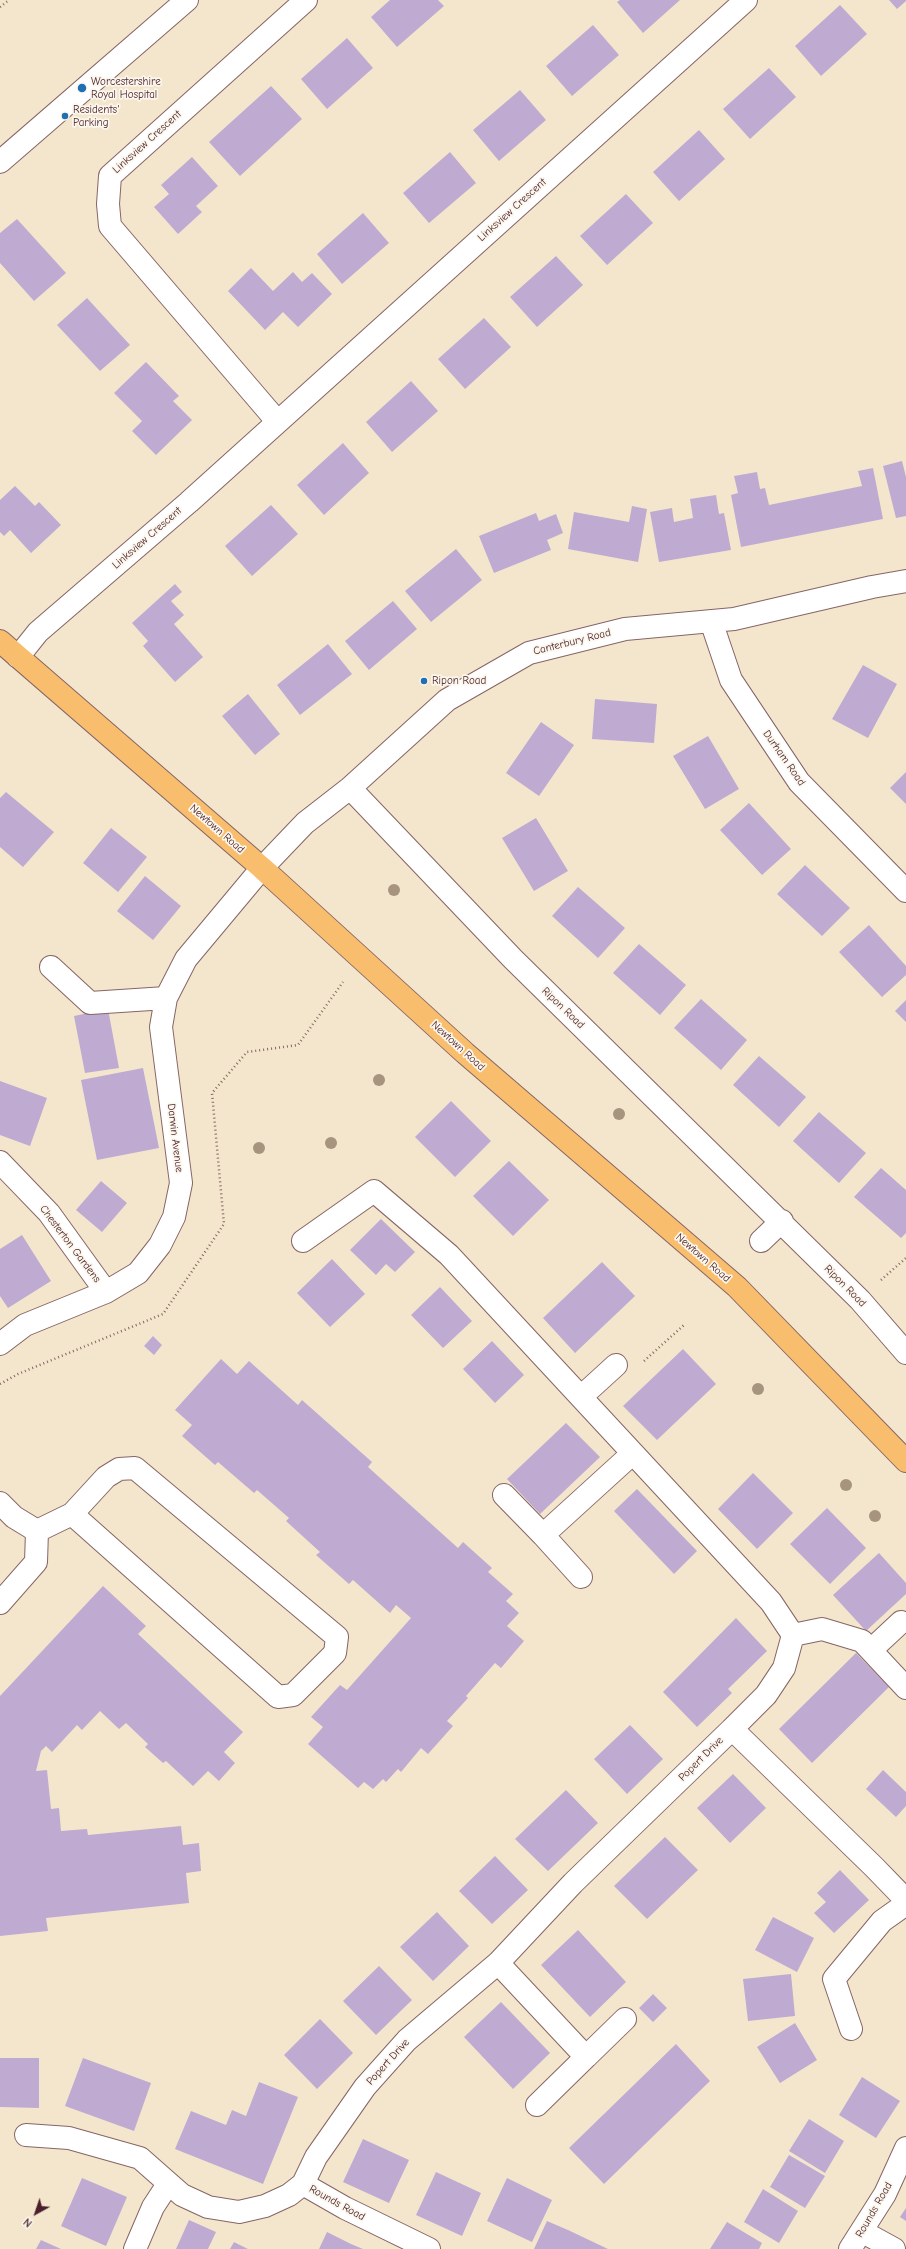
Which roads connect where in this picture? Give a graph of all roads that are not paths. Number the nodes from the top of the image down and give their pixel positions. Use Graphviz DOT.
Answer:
graph roads {
  1 [pos="187,0"];
  2 [pos="306,0"];
  3 [pos="746,0"];
  4 [pos="0,162"];
  5 [pos="278,421"];
  6 [pos="906,581"];
  7 [pos="712,621"];
  8 [pos="0,641"];
  9 [pos="18,657"];
  10 [pos="350,788"];
  11 [pos="262,868"];
  12 [pos="906,891"];
  13 [pos="51,967"];
  14 [pos="166,998"];
  15 [pos="0,1162"];
  16 [pos="782,1221"];
  17 [pos="303,1241"];
  18 [pos="761,1241"];
  19 [pos="106,1292"];
  20 [pos="0,1344"];
  21 [pos="906,1353"];
  22 [pos="616,1365"];
  23 [pos="582,1396"];
  24 [pos="632,1454"];
  25 [pos="906,1461"];
  26 [pos="504,1495"];
  27 [pos="0,1503"];
  28 [pos="72,1514"];
  29 [pos="37,1531"];
  30 [pos="542,1535"];
  31 [pos="581,1577"];
  32 [pos="0,1603"];
  33 [pos="901,1622"];
  34 [pos="793,1635"];
  35 [pos="871,1650"];
  36 [pos="906,1688"];
  37 [pos="732,1729"];
  38 [pos="906,1900"];
  39 [pos="906,1904"];
  40 [pos="498,1963"];
  41 [pos="625,2019"];
  42 [pos="851,2029"];
  43 [pos="586,2057"];
  44 [pos="537,2105"];
  45 [pos="26,2136"];
  46 [pos="906,2148"];
  47 [pos="168,2184"];
  48 [pos="303,2184"];
  49 [pos="857,2241"];
  50 [pos="135,2249"];
  51 [pos="429,2249"];
  52 [pos="894,2249"];
  1 -- 4 [label="street"];
  2 -- 5 [label="street, Linksview Crescent"];
  3 -- 5 [label="street, Linksview Crescent"];
  5 -- 9 [label="street, Linksview Crescent"];
  6 -- 7 [label="street, Canterbury Road"];
  7 -- 10 [label="street, Canterbury Road"];
  7 -- 12 [label="street, Durham Road"];
  8 -- 9 [label="main road, Newtown Road"];
  9 -- 11 [label="main road, Newtown Road"];
  10 -- 11 [label="street, Canterbury Road"];
  10 -- 16 [label="street, Ripon Road"];
  11 -- 14 [label="street, Darwin Avenue"];
  11 -- 25 [label="main road, Newtown Road"];
  13 -- 14 [label="street"];
  14 -- 19 [label="street, Darwin Avenue"];
  15 -- 19 [label="street, Chesterton Gardens"];
  16 -- 18 [label="street"];
  16 -- 21 [label="street, Ripon Road"];
  17 -- 23 [label="street"];
  19 -- 20 [label="street, Darwin Avenue"];
  22 -- 23 [label="street"];
  23 -- 24 [label="street"];
  24 -- 30 [label="street"];
  24 -- 34 [label="street"];
  26 -- 30 [label="street"];
  27 -- 29 [label="street"];
  28 -- 28 [label="street"];
  28 -- 29 [label="street"];
  29 -- 32 [label="street"];
  30 -- 31 [label="street"];
  33 -- 35 [label="street"];
  34 -- 35 [label="street"];
  34 -- 37 [label="street"];
  35 -- 36 [label="street"];
  37 -- 38 [label="street, Popert Drive"];
  37 -- 40 [label="street, Popert Drive"];
  39 -- 42 [label="street"];
  40 -- 43 [label="street"];
  40 -- 48 [label="street, Popert Drive"];
  41 -- 43 [label="street"];
  43 -- 44 [label="street"];
  45 -- 47 [label="street, Rounds Road"];
  46 -- 49 [label="street, Rounds Road"];
  47 -- 48 [label="street, Rounds Road"];
  47 -- 50 [label="street"];
  48 -- 51 [label="street, Rounds Road"];
  49 -- 52 [label="street"];
}
